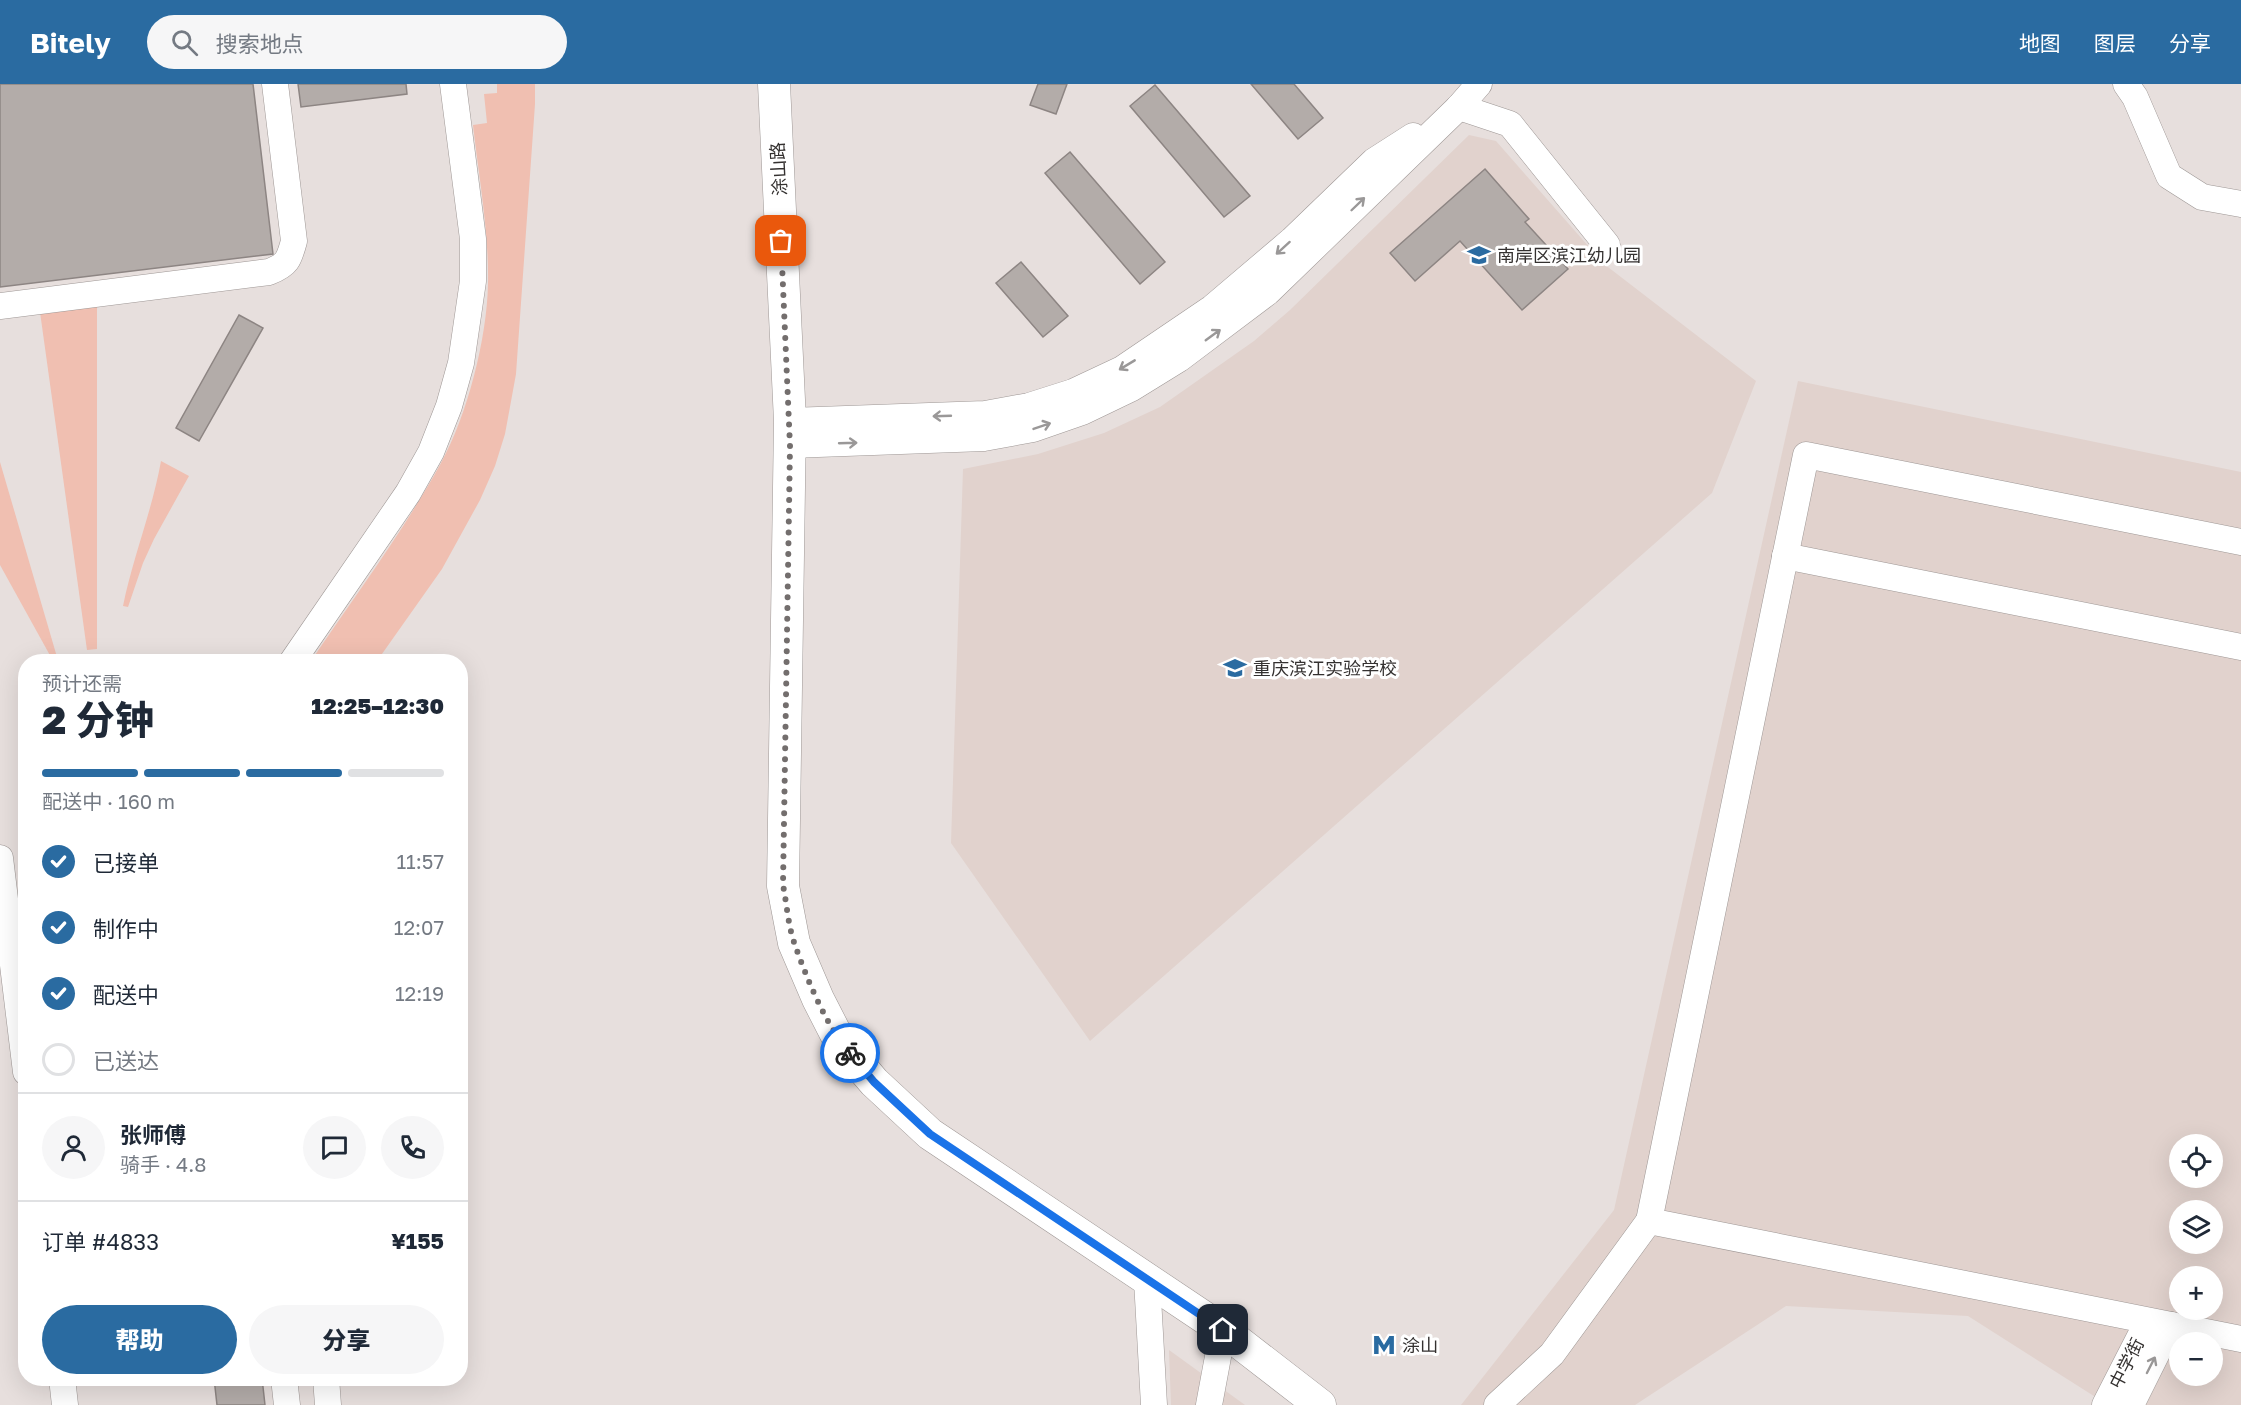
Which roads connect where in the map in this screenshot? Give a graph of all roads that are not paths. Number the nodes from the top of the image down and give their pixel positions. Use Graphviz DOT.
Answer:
graph roads {
  1 [pos="275,84"];
  2 [pos="453,84"];
  3 [pos="774,84"];
  4 [pos="1479,84"];
  5 [pos="2126,84"];
  6 [pos="1458,106"];
  7 [pos="2241,204"];
  8 [pos="1607,245"];
  9 [pos="0,306"];
  10 [pos="790,433"];
  11 [pos="2241,542"];
  12 [pos="1785,556"];
  13 [pos="2241,647"];
  14 [pos="297,654"];
  15 [pos="0,858"];
  16 [pos="18,1006"];
  17 [pos="1648,1221"];
  18 [pos="1147,1280"];
  19 [pos="2159,1323"];
  20 [pos="1223,1330"];
  21 [pos="2241,1339"];
  22 [pos="63,1386"];
  23 [pos="285,1386"];
  24 [pos="327,1386"];
  25 [pos="65,1405"];
  26 [pos="287,1405"];
  27 [pos="328,1405"];
  28 [pos="1154,1405"];
  29 [pos="1209,1405"];
  30 [pos="1320,1405"];
  31 [pos="1497,1405"];
  32 [pos="2105,1405"];
  33 [pos="2131,1405"];
  1 -- 9 [label="street"];
  2 -- 14 [label="street"];
  3 -- 10 [label="main road, 涂山路"];
  4 -- 6 [label="street"];
  5 -- 7 [label="street"];
  6 -- 8 [label="street"];
  6 -- 10 [label="street"];
  10 -- 18 [label="main road, 涂山路"];
  11 -- 12 [label="street"];
  12 -- 13 [label="street"];
  12 -- 17 [label="street"];
  15 -- 16 [label="street"];
  17 -- 19 [label="street"];
  17 -- 31 [label="street"];
  18 -- 20 [label="main road, 涂山路"];
  18 -- 28 [label="street"];
  19 -- 21 [label="street"];
  19 -- 32 [label="street, 中学街"];
  33 -- 19 [label="street, 中学街, one-way"];
  20 -- 29 [label="street"];
  20 -- 30 [label="main road, 涂山路"];
  22 -- 25 [label="street"];
  23 -- 26 [label="street"];
  24 -- 27 [label="street"];
}
